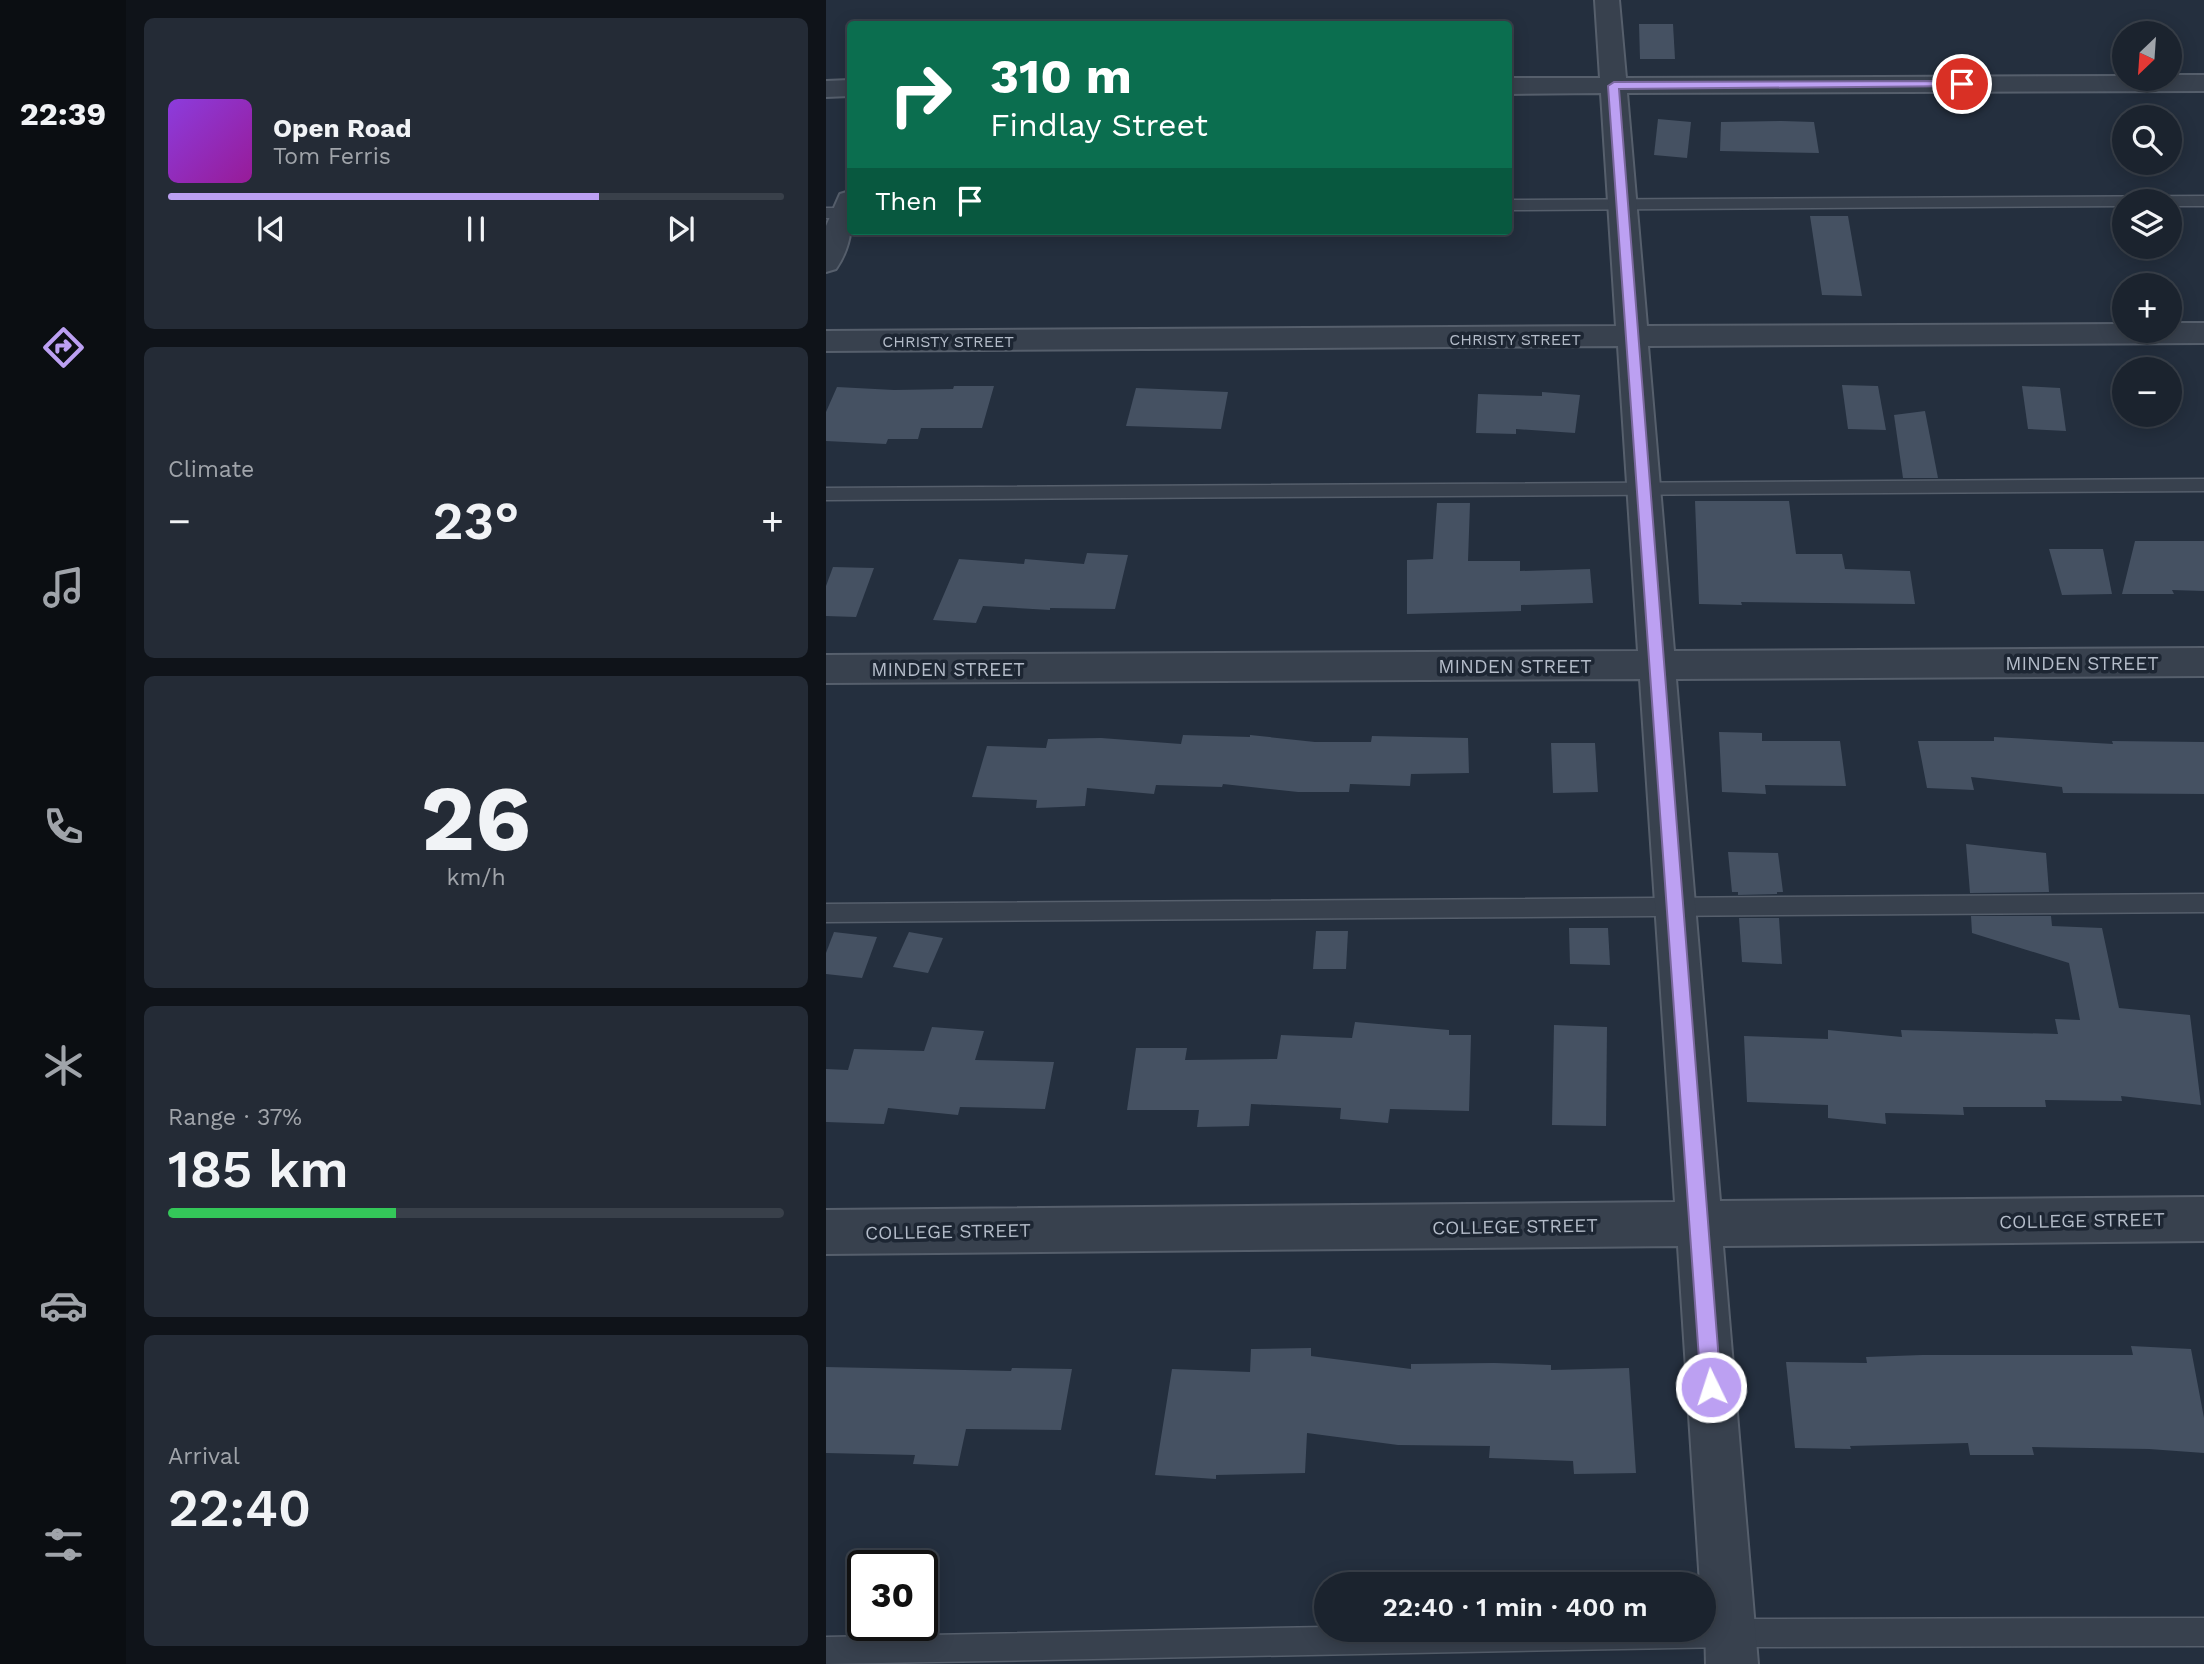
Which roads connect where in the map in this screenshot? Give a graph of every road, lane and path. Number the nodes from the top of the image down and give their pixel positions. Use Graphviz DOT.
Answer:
graph roads {
  1 [pos="1607,0"];
  2 [pos="2204,83"];
  3 [pos="1512,86"];
  4 [pos="1614,86"];
  5 [pos="847,88"];
  6 [pos="826,89"];
  7 [pos="2204,201"];
  8 [pos="1622,204"];
  9 [pos="1512,205"];
  10 [pos="843,210"];
  11 [pos="826,263"];
  12 [pos="2204,333"];
  13 [pos="1632,338"];
  14 [pos="826,341"];
  15 [pos="2204,485"];
  16 [pos="1643,487"];
  17 [pos="826,494"];
  18 [pos="2204,662"];
  19 [pos="1657,665"];
  20 [pos="826,670"];
  21 [pos="2204,903"];
  22 [pos="1674,906"];
  23 [pos="826,913"];
  24 [pos="2204,1219"];
  25 [pos="1699,1224"];
  26 [pos="826,1232"];
  27 [pos="2204,1632"];
  28 [pos="1731,1649"];
  29 [pos="826,1651"];
  1 -- 4 [label="street"];
  2 -- 4 [label="street"];
  3 -- 4 [label="street"];
  4 -- 8 [label="street"];
  5 -- 6 [label="street"];
  7 -- 8 [label="lane"];
  8 -- 9 [label="lane"];
  8 -- 13 [label="street"];
  10 -- 11 [label="street"];
  12 -- 13 [label="street, CHRISTY STREET"];
  13 -- 14 [label="street, CHRISTY STREET"];
  13 -- 16 [label="street"];
  15 -- 16 [label="lane"];
  16 -- 17 [label="lane"];
  16 -- 19 [label="street"];
  18 -- 19 [label="street, MINDEN STREET"];
  19 -- 20 [label="street, MINDEN STREET"];
  19 -- 22 [label="street"];
  21 -- 22 [label="lane"];
  22 -- 23 [label="lane"];
  22 -- 25 [label="street"];
  24 -- 25 [label="street, COLLEGE STREET"];
  25 -- 26 [label="street, COLLEGE STREET"];
  25 -- 28 [label="street"];
  27 -- 28 [label="lane"];
  28 -- 29 [label="lane"];
}
